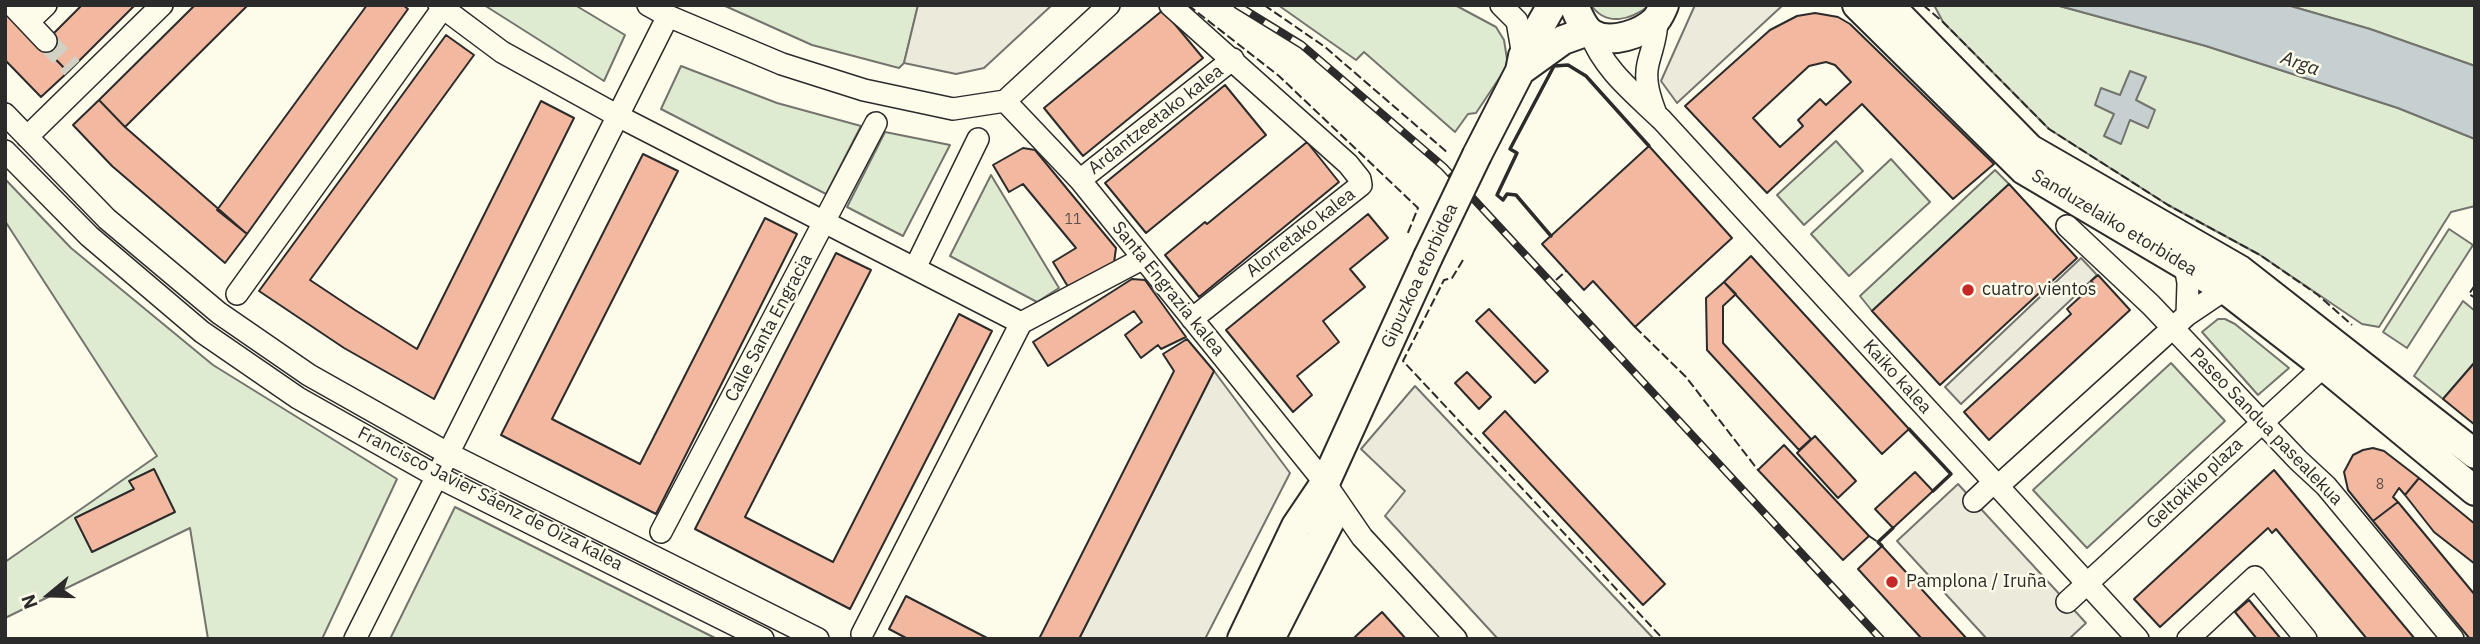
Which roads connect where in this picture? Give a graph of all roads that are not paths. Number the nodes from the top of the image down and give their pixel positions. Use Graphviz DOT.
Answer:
graph roads {
  1 [pos="12,5"];
  2 [pos="46,5"];
  3 [pos="162,5"];
  4 [pos="648,5"];
  5 [pos="1109,5"];
  6 [pos="1170,5"];
  7 [pos="1501,5"];
  8 [pos="1552,5"];
  9 [pos="1574,5"];
  10 [pos="1857,5"];
  11 [pos="1889,5"];
  12 [pos="443,6"];
  13 [pos="1660,12"];
  14 [pos="668,16"];
  15 [pos="28,22"];
  16 [pos="1589,32"];
  17 [pos="46,41"];
  18 [pos="1233,59"];
  19 [pos="1521,63"];
  20 [pos="1005,101"];
  21 [pos="1289,111"];
  22 [pos="5,114"];
  23 [pos="1656,114"];
  24 [pos="618,116"];
  25 [pos="876,124"];
  26 [pos="27,136"];
  27 [pos="978,139"];
  28 [pos="5,151"];
  29 [pos="1080,180"];
  30 [pos="825,222"];
  31 [pos="2067,226"];
  32 [pos="1142,259"];
  33 [pos="2185,265"];
  34 [pos="915,268"];
  35 [pos="2236,283"];
  36 [pos="237,294"];
  37 [pos="1192,319"];
  38 [pos="2180,322"];
  39 [pos="1021,323"];
  40 [pos="2324,366"];
  41 [pos="2263,421"];
  42 [pos="449,454"];
  43 [pos="2475,454"];
  44 [pos="438,477"];
  45 [pos="1325,483"];
  46 [pos="1995,485"];
  47 [pos="2475,491"];
  48 [pos="1973,501"];
  49 [pos="661,532"];
  50 [pos="2087,583"];
  51 [pos="2067,602"];
  52 [pos="862,634"];
  53 [pos="355,639"];
  54 [pos="763,639"];
  55 [pos="818,639"];
  56 [pos="1242,639"];
  57 [pos="1270,639"];
  58 [pos="1455,639"];
  59 [pos="2138,639"];
  60 [pos="2188,639"];
  61 [pos="2306,639"];
  62 [pos="2453,639"];
  1 -- 15 [label="street"];
  2 -- 15 [label="street"];
  3 -- 26 [label="street"];
  4 -- 14 [label="street"];
  5 -- 20 [label="street"];
  6 -- 18 [label="street, Ardantzeetako kalea"];
  7 -- 19 [label="street"];
  8 -- 19 [label="main road, Gipuzkoa etorbidea"];
  9 -- 16 [label="main road"];
  10 -- 33 [label="main road, Sanduzelaiko etorbidea"];
  11 -- 35 [label="main road, Sanduzelaiko etorbidea"];
  12 -- 24 [label="street"];
  12 -- 36 [label="street"];
  13 -- 16 [label="main road"];
  13 -- 23 [label="street, Kaiko kalea"];
  14 -- 20 [label="street"];
  14 -- 24 [label="street"];
  15 -- 17 [label="street"];
  16 -- 19 [label="main road, Gipuzkoa etorbidea"];
  16 -- 23 [label="street, Kaiko kalea"];
  18 -- 21 [label="street, Ardantzeetako kalea"];
  18 -- 29 [label="street, Ardantzeetako kalea"];
  19 -- 45 [label="main road, Gipuzkoa etorbidea, bridge"];
  20 -- 29 [label="street, Santa Engrazia kalea"];
  21 -- 37 [label="street, Alorretako kalea"];
  22 -- 26 [label="street, Francisco Javier Sáenz de Oiza kalea"];
  23 -- 46 [label="street, Kaiko kalea"];
  24 -- 30 [label="street"];
  24 -- 42 [label="street, Francisco Javier Sáenz de Oiza kalea"];
  25 -- 30 [label="street, Calle Santa Engracia"];
  26 -- 42 [label="street, Francisco Javier Sáenz de Oiza kalea"];
  27 -- 34 [label="street"];
  28 -- 44 [label="street, Francisco Javier Sáenz de Oiza kalea"];
  29 -- 32 [label="street, Santa Engrazia kalea"];
  30 -- 34 [label="street"];
  30 -- 49 [label="street, Calle Santa Engracia"];
  31 -- 38 [label="street, Paseo Sandua pasealekua"];
  32 -- 37 [label="street, Santa Engrazia kalea"];
  32 -- 39 [label="street"];
  33 -- 35 [label="main road, Sanduzelaiko etorbidea"];
  33 -- 38 [label="street"];
  34 -- 39 [label="street"];
  35 -- 38 [label="street"];
  35 -- 40 [label="main road, Sanduzelaiko etorbidea"];
  35 -- 43 [label="main road, Sanduzelaiko etorbidea"];
  37 -- 45 [label="street, Santa Engrazia kalea"];
  38 -- 41 [label="street, Paseo Sandua pasealekua"];
  38 -- 46 [label="street"];
  39 -- 52 [label="street"];
  40 -- 41 [label="street, Geltokiko plaza"];
  40 -- 47 [label="main road, Sanduzelaiko etorbidea"];
  41 -- 50 [label="street, Geltokiko plaza"];
  41 -- 62 [label="street, Paseo Sandua pasealekua"];
  42 -- 44 [label="street"];
  42 -- 55 [label="street, Francisco Javier Sáenz de Oiza kalea"];
  44 -- 53 [label="street"];
  44 -- 54 [label="street, Francisco Javier Sáenz de Oiza kalea"];
  45 -- 56 [label="main road, Gipuzkoa etorbidea"];
  45 -- 57 [label="main road"];
  45 -- 58 [label="street, Santa Engrazia kalea"];
  46 -- 48 [label="street"];
  46 -- 50 [label="street, Kaiko kalea"];
  50 -- 51 [label="street, Geltokiko plaza"];
  50 -- 59 [label="street, Kaiko kalea"];
  60 -- 61 [label="street"];
}
